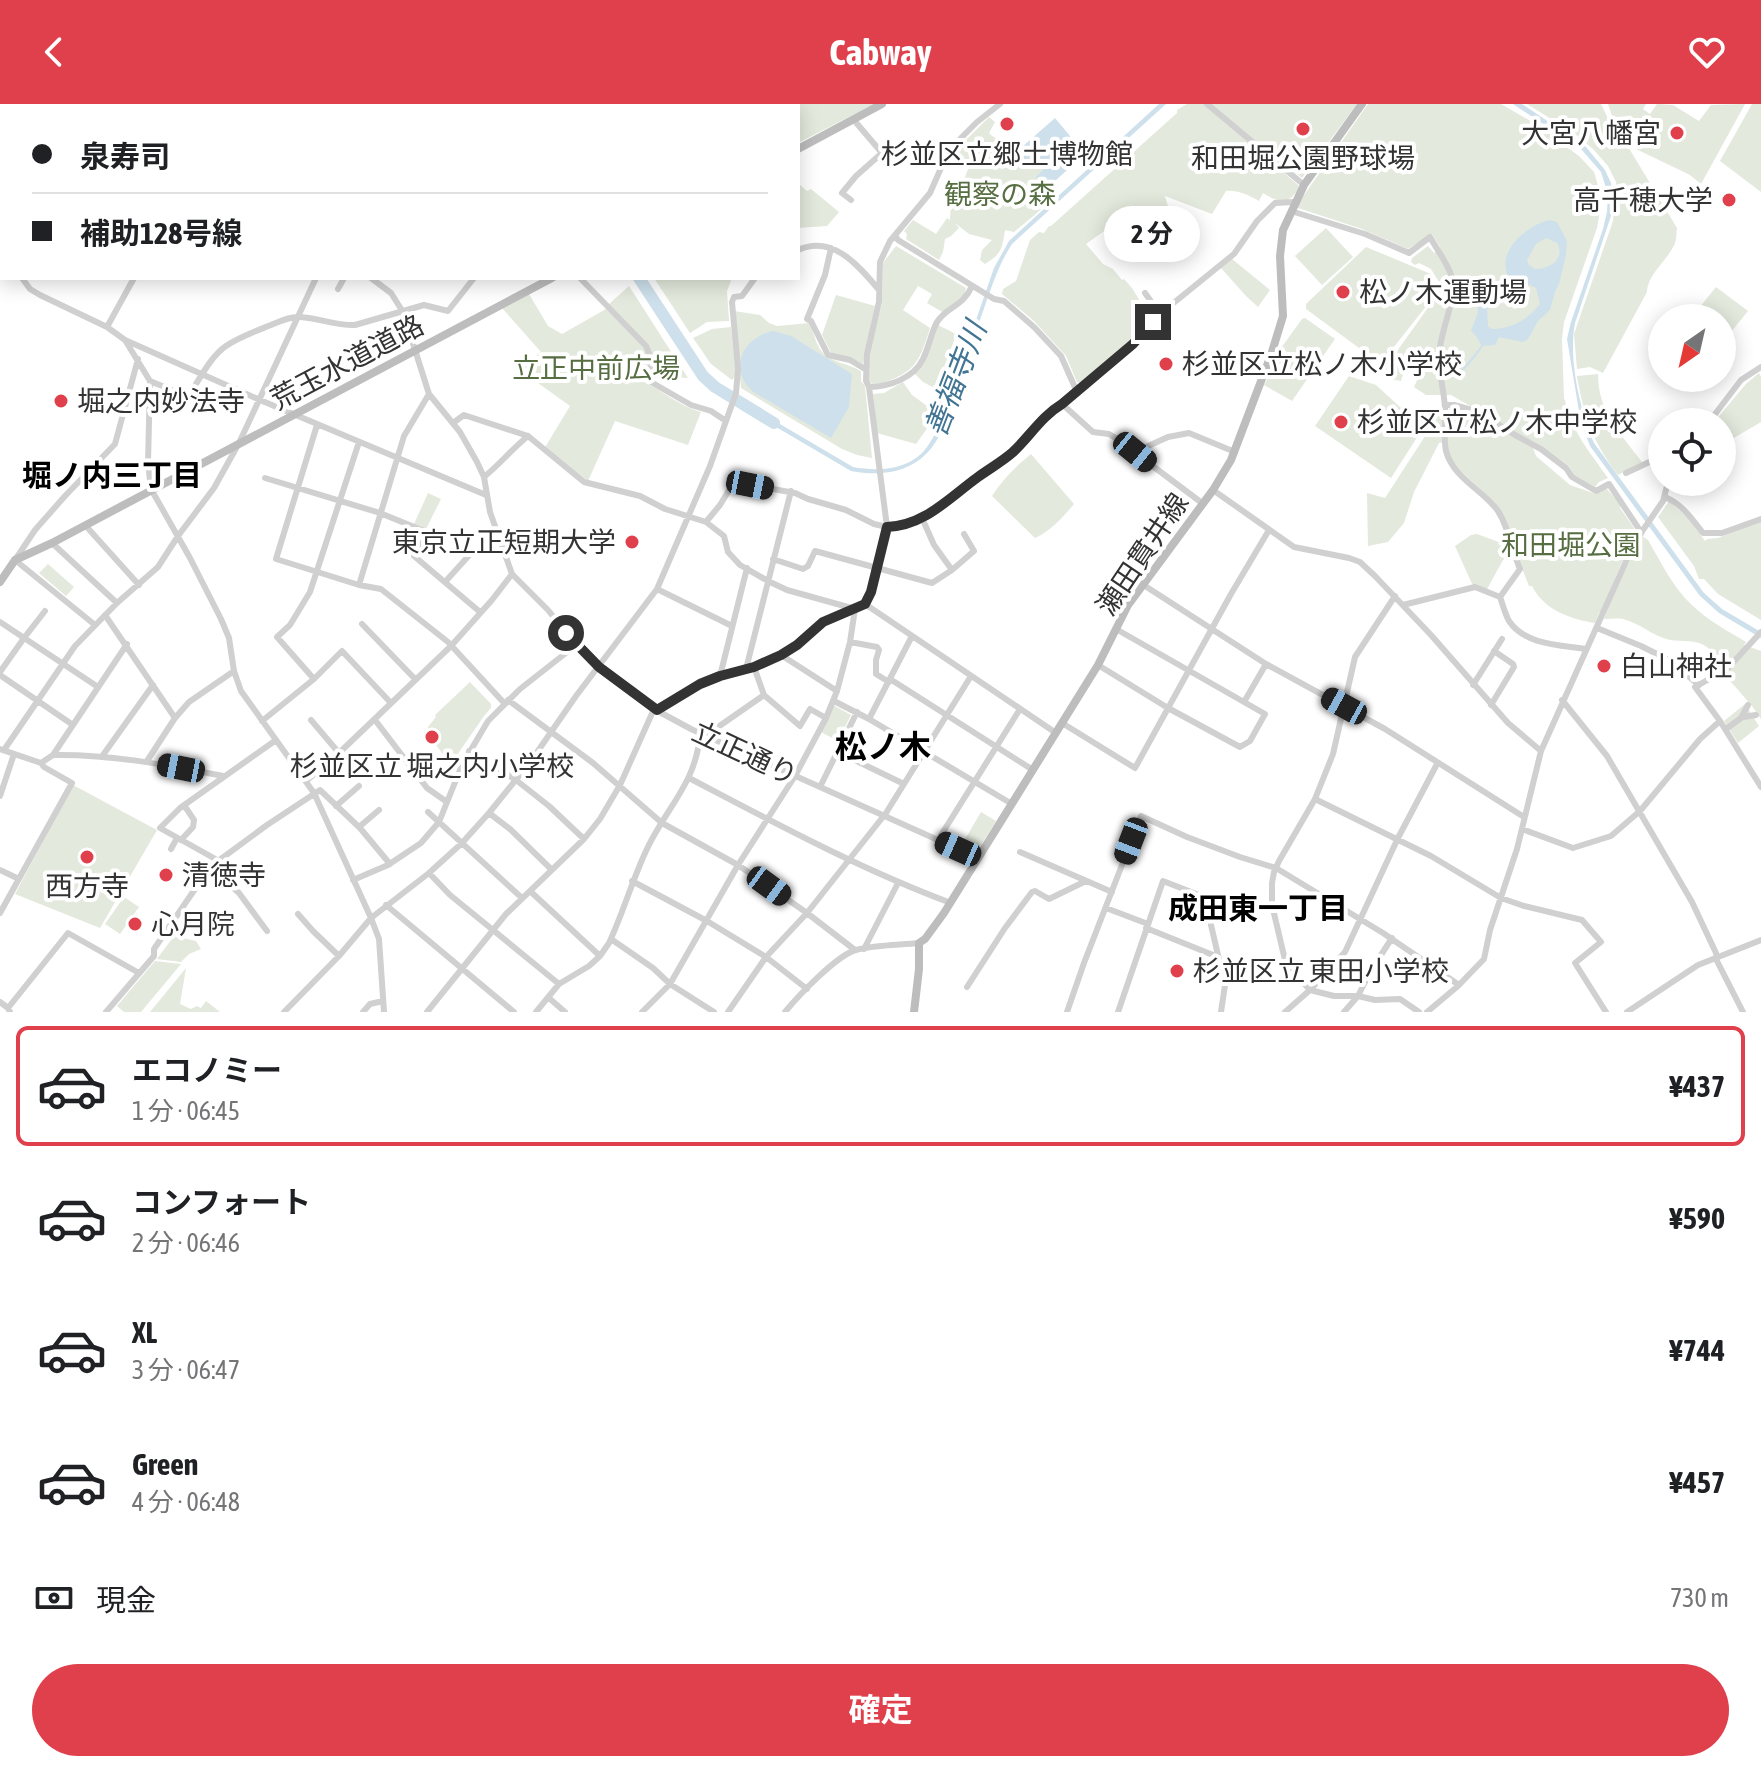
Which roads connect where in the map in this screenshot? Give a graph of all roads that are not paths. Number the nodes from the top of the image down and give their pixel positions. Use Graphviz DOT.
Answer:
graph roads {
  1 [pos="882,104"];
  2 [pos="1000,104"];
  3 [pos="1207,104"];
  4 [pos="1362,104"];
  5 [pos="853,119"];
  6 [pos="800,147"];
  7 [pos="1304,185"];
  8 [pos="851,200"];
  9 [pos="1292,206"];
  10 [pos="895,235"];
  11 [pos="831,248"];
  12 [pos="800,249"];
  13 [pos="23,280"];
  14 [pos="133,280"];
  15 [pos="315,280"];
  16 [pos="343,280"];
  17 [pos="374,280"];
  18 [pos="473,280"];
  19 [pos="548,280"];
  20 [pos="582,280"];
  21 [pos="752,280"];
  22 [pos="972,286"];
  23 [pos="338,289"];
  24 [pos="879,290"];
  25 [pos="1145,293"];
  26 [pos="403,312"];
  27 [pos="1160,314"];
  28 [pos="298,317"];
  29 [pos="107,327"];
  30 [pos="125,340"];
  31 [pos="415,351"];
  32 [pos="138,359"];
  33 [pos="1761,367"];
  34 [pos="865,369"];
  35 [pos="202,374"];
  36 [pos="150,381"];
  37 [pos="869,387"];
  38 [pos="1077,392"];
  39 [pos="429,394"];
  40 [pos="260,400"];
  41 [pos="1062,404"];
  42 [pos="1445,405"];
  43 [pos="1720,408"];
  44 [pos="294,415"];
  45 [pos="726,421"];
  46 [pos="453,423"];
  47 [pos="317,425"];
  48 [pos="528,436"];
  49 [pos="359,442"];
  50 [pos="239,443"];
  51 [pos="1135,452"];
  52 [pos="1235,452"];
  53 [pos="397,458"];
  54 [pos="1648,463"];
  55 [pos="1626,473"];
  56 [pos="484,477"];
  57 [pos="265,478"];
  58 [pos="299,487"];
  59 [pos="151,489"];
  60 [pos="1213,490"];
  61 [pos="791,491"];
  62 [pos="486,495"];
  63 [pos="1665,497"];
  64 [pos="340,500"];
  65 [pos="1202,503"];
  66 [pos="380,513"];
  67 [pos="689,515"];
  68 [pos="922,518"];
  69 [pos="1761,519"];
  70 [pos="706,522"];
  71 [pos="85,525"];
  72 [pos="887,527"];
  73 [pos="1269,530"];
  74 [pos="1642,531"];
  75 [pos="964,534"];
  76 [pos="178,536"];
  77 [pos="498,537"];
  78 [pos="52,543"];
  79 [pos="773,559"];
  80 [pos="15,560"];
  81 [pos="747,568"];
  82 [pos="877,569"];
  83 [pos="952,570"];
  84 [pos="317,573"];
  85 [pos="512,574"];
  86 [pos="768,581"];
  87 [pos="0,582"];
  88 [pos="445,582"];
  89 [pos="1142,584"];
  90 [pos="139,585"];
  91 [pos="359,585"];
  92 [pos="657,589"];
  93 [pos="1395,596"];
  94 [pos="1500,597"];
  95 [pos="117,603"];
  96 [pos="865,604"];
  97 [pos="1403,605"];
  98 [pos="855,609"];
  99 [pos="45,611"];
  100 [pos="480,612"];
  101 [pos="105,615"];
  102 [pos="0,622"];
  103 [pos="362,624"];
  104 [pos="95,625"];
  105 [pos="732,626"];
  106 [pos="1597,628"];
  107 [pos="1116,629"];
  108 [pos="1212,629"];
  109 [pos="1761,632"];
  110 [pos="912,636"];
  111 [pos="24,638"];
  112 [pos="1502,639"];
  113 [pos="850,642"];
  114 [pos="127,644"];
  115 [pos="576,645"];
  116 [pos="451,646"];
  117 [pos="1586,649"];
  118 [pos="1494,651"];
  119 [pos="781,655"];
  120 [pos="63,664"];
  121 [pos="1266,664"];
  122 [pos="1098,665"];
  123 [pos="599,667"];
  124 [pos="750,668"];
  125 [pos="1189,670"];
  126 [pos="234,671"];
  127 [pos="0,673"];
  128 [pos="720,676"];
  129 [pos="971,676"];
  130 [pos="314,679"];
  131 [pos="415,679"];
  132 [pos="889,680"];
  133 [pos="153,685"];
  134 [pos="1473,685"];
  135 [pos="1699,685"];
  136 [pos="98,687"];
  137 [pos="837,691"];
  138 [pos="764,695"];
  139 [pos="38,700"];
  140 [pos="1562,700"];
  141 [pos="834,701"];
  142 [pos="506,702"];
  143 [pos="1244,702"];
  144 [pos="391,703"];
  145 [pos="1491,705"];
  146 [pos="1748,705"];
  147 [pos="1344,706"];
  148 [pos="1168,708"];
  149 [pos="1020,709"];
  150 [pos="655,710"];
  151 [pos="857,712"];
  152 [pos="946,715"];
  153 [pos="1756,715"];
  154 [pos="1743,717"];
  155 [pos="175,718"];
  156 [pos="826,718"];
  157 [pos="869,719"];
  158 [pos="311,720"];
  159 [pos="375,720"];
  160 [pos="262,721"];
  161 [pos="1720,721"];
  162 [pos="1062,723"];
  163 [pos="73,725"];
  164 [pos="1726,729"];
  165 [pos="551,731"];
  166 [pos="1056,733"];
  167 [pos="702,735"];
  168 [pos="276,740"];
  169 [pos="996,746"];
  170 [pos="2,750"];
  171 [pos="469,751"];
  172 [pos="1541,751"];
  173 [pos="838,752"];
  174 [pos="923,752"];
  175 [pos="339,753"];
  176 [pos="14,754"];
  177 [pos="53,755"];
  178 [pos="103,755"];
  179 [pos="147,761"];
  180 [pos="41,763"];
  181 [pos="1437,764"];
  182 [pos="1033,770"];
  183 [pos="223,776"];
  184 [pos="795,776"];
  185 [pos="689,778"];
  186 [pos="516,780"];
  187 [pos="306,781"];
  188 [pos="974,782"];
  189 [pos="904,784"];
  190 [pos="620,785"];
  191 [pos="359,786"];
  192 [pos="820,787"];
  193 [pos="1761,787"];
  194 [pos="314,793"];
  195 [pos="0,796"];
  196 [pos="1315,799"];
  197 [pos="447,802"];
  198 [pos="1012,804"];
  199 [pos="184,805"];
  200 [pos="336,806"];
  201 [pos="379,810"];
  202 [pos="1640,811"];
  203 [pos="428,812"];
  204 [pos="489,813"];
  205 [pos="883,816"];
  206 [pos="1524,817"];
  207 [pos="768,820"];
  208 [pos="439,822"];
  209 [pos="662,823"];
  210 [pos="359,827"];
  211 [pos="1522,829"];
  212 [pos="1398,838"];
  213 [pos="179,839"];
  214 [pos="584,839"];
  215 [pos="938,840"];
  216 [pos="462,843"];
  217 [pos="171,849"];
  218 [pos="1020,852"];
  219 [pos="978,858"];
  220 [pos="848,860"];
  221 [pos="219,861"];
  222 [pos="390,864"];
  223 [pos="738,865"];
  224 [pos="210,867"];
  225 [pos="1276,868"];
  226 [pos="0,870"];
  227 [pos="552,870"];
  228 [pos="429,873"];
  229 [pos="19,879"];
  230 [pos="353,880"];
  231 [pos="632,881"];
  232 [pos="1086,881"];
  233 [pos="898,883"];
  234 [pos="530,891"];
  235 [pos="1112,892"];
  236 [pos="522,898"];
  237 [pos="1501,898"];
  238 [pos="1209,900"];
  239 [pos="951,903"];
  240 [pos="386,905"];
  241 [pos="1272,905"];
  242 [pos="1106,908"];
  243 [pos="0,913"];
  244 [pos="807,913"];
  245 [pos="298,914"];
  246 [pos="371,918"];
  247 [pos="1361,919"];
  248 [pos="707,921"];
  249 [pos="1147,926"];
  250 [pos="492,930"];
  251 [pos="267,931"];
  252 [pos="1392,938"];
  253 [pos="611,939"];
  254 [pos="1761,940"];
  255 [pos="919,943"];
  256 [pos="864,949"];
  257 [pos="855,950"];
  258 [pos="339,956"];
  259 [pos="600,956"];
  260 [pos="766,957"];
  261 [pos="1218,957"];
  262 [pos="1716,957"];
  263 [pos="461,969"];
  264 [pos="139,973"];
  265 [pos="559,984"];
  266 [pos="670,984"];
  267 [pos="1459,985"];
  268 [pos="967,987"];
  269 [pos="807,989"];
  270 [pos="1310,990"];
  271 [pos="1358,996"];
  272 [pos="549,998"];
  273 [pos="383,1001"];
  274 [pos="0,1002"];
  275 [pos="9,1010"];
  276 [pos="429,1011"];
  277 [pos="106,1012"];
  278 [pos="284,1012"];
  279 [pos="363,1012"];
  280 [pos="384,1012"];
  281 [pos="514,1012"];
  282 [pos="536,1012"];
  283 [pos="565,1012"];
  284 [pos="642,1012"];
  285 [pos="714,1012"];
  286 [pos="728,1012"];
  287 [pos="785,1012"];
  288 [pos="914,1012"];
  289 [pos="1067,1012"];
  290 [pos="1118,1012"];
  291 [pos="1221,1012"];
  292 [pos="1285,1012"];
  293 [pos="1344,1012"];
  294 [pos="1419,1012"];
  295 [pos="1427,1012"];
  296 [pos="1606,1012"];
  297 [pos="1627,1012"];
  298 [pos="1743,1012"];
  1 -- 5 [label="main road"];
  2 -- 10 [label="street"];
  3 -- 7 [label="street"];
  4 -- 7 [label="main road, 瀬田貫井線"];
  5 -- 6 [label="main road"];
  5 -- 8 [label="street"];
  7 -- 9 [label="main road, 瀬田貫井線"];
  9 -- 27 [label="street"];
  9 -- 42 [label="street"];
  9 -- 52 [label="main road, 瀬田貫井線"];
  10 -- 22 [label="street"];
  10 -- 24 [label="street"];
  11 -- 12 [label="street"];
  11 -- 24 [label="street"];
  11 -- 34 [label="street"];
  13 -- 29 [label="street"];
  14 -- 29 [label="street"];
  15 -- 28 [label="street"];
  16 -- 23 [label="street"];
  17 -- 26 [label="street"];
  18 -- 26 [label="street"];
  19 -- 31 [label="main road, 荒玉水道道路"];
  20 -- 45 [label="street"];
  21 -- 45 [label="street"];
  22 -- 37 [label="street"];
  22 -- 38 [label="street"];
  24 -- 34 [label="street"];
  25 -- 27 [label="street"];
  26 -- 28 [label="street"];
  26 -- 31 [label="street"];
  27 -- 38 [label="street"];
  28 -- 35 [label="street"];
  28 -- 40 [label="street"];
  29 -- 30 [label="street"];
  30 -- 32 [label="street"];
  30 -- 35 [label="street"];
  31 -- 39 [label="street"];
  31 -- 44 [label="main road, 荒玉水道道路"];
  32 -- 36 [label="street"];
  32 -- 80 [label="street"];
  33 -- 43 [label="street"];
  34 -- 37 [label="street"];
  35 -- 36 [label="street"];
  35 -- 40 [label="street"];
  36 -- 59 [label="street"];
  37 -- 72 [label="street"];
  38 -- 41 [label="street"];
  39 -- 46 [label="street"];
  39 -- 53 [label="street"];
  40 -- 44 [label="street"];
  40 -- 50 [label="street"];
  41 -- 51 [label="street"];
  41 -- 68 [label="street"];
  42 -- 74 [label="street"];
  42 -- 94 [label="street"];
  44 -- 47 [label="street"];
  44 -- 50 [label="main road, 荒玉水道道路"];
  45 -- 67 [label="street"];
  46 -- 48 [label="street"];
  46 -- 56 [label="street"];
  47 -- 49 [label="street"];
  47 -- 58 [label="street"];
  48 -- 56 [label="street"];
  48 -- 67 [label="street"];
  49 -- 53 [label="street"];
  49 -- 64 [label="street"];
  50 -- 59 [label="main road, 荒玉水道道路"];
  50 -- 76 [label="street"];
  51 -- 52 [label="street"];
  51 -- 65 [label="street"];
  52 -- 60 [label="main road, 瀬田貫井線"];
  53 -- 62 [label="street"];
  53 -- 66 [label="street"];
  54 -- 55 [label="street"];
  56 -- 62 [label="street, 立正通り"];
  57 -- 58 [label="street"];
  58 -- 64 [label="street"];
  58 -- 84 [label="street"];
  59 -- 71 [label="main road, 荒玉水道道路"];
  59 -- 76 [label="street"];
  60 -- 65 [label="main road, 瀬田貫井線"];
  60 -- 73 [label="street"];
  61 -- 70 [label="street"];
  61 -- 72 [label="street"];
  61 -- 79 [label="street"];
  62 -- 77 [label="street, 立正通り"];
  63 -- 69 [label="street"];
  63 -- 74 [label="street"];
  64 -- 66 [label="street"];
  64 -- 84 [label="street"];
  65 -- 89 [label="main road, 瀬田貫井線"];
  66 -- 88 [label="street"];
  66 -- 91 [label="street"];
  67 -- 70 [label="street"];
  67 -- 92 [label="street"];
  68 -- 72 [label="street"];
  68 -- 83 [label="street"];
  70 -- 81 [label="street"];
  71 -- 78 [label="main road, 荒玉水道道路"];
  71 -- 90 [label="street"];
  72 -- 82 [label="street"];
  73 -- 93 [label="street"];
  73 -- 108 [label="street"];
  74 -- 106 [label="street"];
  75 -- 83 [label="street"];
  76 -- 90 [label="street"];
  76 -- 126 [label="street"];
  77 -- 85 [label="street, 立正通り"];
  77 -- 88 [label="street"];
  78 -- 80 [label="main road, 荒玉水道道路"];
  78 -- 95 [label="street"];
  79 -- 82 [label="street"];
  79 -- 86 [label="street"];
  80 -- 87 [label="main road"];
  80 -- 104 [label="street"];
  81 -- 86 [label="street"];
  81 -- 105 [label="street"];
  82 -- 83 [label="street"];
  82 -- 96 [label="street"];
  84 -- 91 [label="street"];
  84 -- 130 [label="street"];
  85 -- 100 [label="street"];
  85 -- 115 [label="street, 立正通り"];
  86 -- 98 [label="street"];
  86 -- 124 [label="street"];
  88 -- 100 [label="street"];
  89 -- 107 [label="main road, 瀬田貫井線"];
  89 -- 108 [label="street"];
  90 -- 95 [label="street"];
  91 -- 116 [label="street"];
  92 -- 105 [label="street"];
  92 -- 123 [label="street"];
  93 -- 97 [label="street"];
  93 -- 147 [label="street"];
  94 -- 97 [label="street"];
  94 -- 117 [label="street"];
  95 -- 101 [label="street"];
  96 -- 98 [label="street"];
  96 -- 110 [label="street"];
  97 -- 134 [label="street"];
  98 -- 113 [label="street"];
  98 -- 119 [label="street"];
  99 -- 111 [label="street"];
  100 -- 116 [label="street"];
  101 -- 104 [label="street"];
  101 -- 114 [label="street"];
  102 -- 111 [label="street"];
  103 -- 131 [label="street"];
  104 -- 120 [label="street"];
  105 -- 128 [label="street"];
  106 -- 117 [label="street"];
  106 -- 135 [label="street"];
  107 -- 122 [label="main road, 瀬田貫井線"];
  107 -- 125 [label="street"];
  108 -- 121 [label="street"];
  108 -- 125 [label="street"];
  109 -- 135 [label="street"];
  110 -- 129 [label="street"];
  110 -- 132 [label="street"];
  111 -- 120 [label="street"];
  111 -- 127 [label="street"];
  112 -- 118 [label="street"];
  113 -- 132 [label="street"];
  113 -- 137 [label="street"];
  114 -- 133 [label="street"];
  114 -- 136 [label="street"];
  115 -- 123 [label="street, 立正通り"];
  115 -- 142 [label="street"];
  116 -- 131 [label="street"];
  116 -- 142 [label="street"];
  117 -- 140 [label="street"];
  118 -- 134 [label="street"];
  118 -- 145 [label="street"];
  119 -- 124 [label="street"];
  119 -- 137 [label="street"];
  120 -- 136 [label="street"];
  120 -- 139 [label="street"];
  121 -- 143 [label="street"];
  121 -- 147 [label="street"];
  122 -- 148 [label="street"];
  122 -- 162 [label="main road, 瀬田貫井線"];
  123 -- 150 [label="street, 立正通り"];
  123 -- 165 [label="street"];
  124 -- 128 [label="street"];
  124 -- 138 [label="street"];
  125 -- 143 [label="street"];
  125 -- 148 [label="street"];
  126 -- 155 [label="street"];
  126 -- 160 [label="street"];
  127 -- 139 [label="street"];
  128 -- 150 [label="street"];
  129 -- 149 [label="street"];
  129 -- 152 [label="street"];
  130 -- 144 [label="street"];
  130 -- 160 [label="street"];
  131 -- 144 [label="street"];
  132 -- 152 [label="street"];
  132 -- 157 [label="street"];
  133 -- 155 [label="street"];
  133 -- 178 [label="street"];
  134 -- 145 [label="street"];
  135 -- 161 [label="street"];
  136 -- 163 [label="street"];
  137 -- 141 [label="street"];
  138 -- 156 [label="street"];
  138 -- 167 [label="street"];
  139 -- 163 [label="street"];
  139 -- 170 [label="street"];
  140 -- 172 [label="street"];
  140 -- 202 [label="street"];
  141 -- 151 [label="street"];
  141 -- 156 [label="street"];
  142 -- 165 [label="street"];
  142 -- 171 [label="street"];
  143 -- 148 [label="street"];
  144 -- 159 [label="street"];
  145 -- 172 [label="street"];
  146 -- 154 [label="street"];
  147 -- 181 [label="street"];
  147 -- 196 [label="street"];
  148 -- 162 [label="street"];
  149 -- 166 [label="street"];
  149 -- 169 [label="street"];
  150 -- 167 [label="street, 立正通り"];
  150 -- 190 [label="street"];
  151 -- 157 [label="street"];
  151 -- 173 [label="street"];
  152 -- 169 [label="street"];
  152 -- 174 [label="street"];
  153 -- 154 [label="street"];
  154 -- 164 [label="street"];
  155 -- 179 [label="street"];
  156 -- 184 [label="street"];
  157 -- 174 [label="street"];
  158 -- 175 [label="street"];
  159 -- 175 [label="street"];
  159 -- 197 [label="street"];
  160 -- 168 [label="street"];
  161 -- 164 [label="street"];
  161 -- 202 [label="street"];
  162 -- 166 [label="main road, 瀬田貫井線"];
  163 -- 177 [label="street"];
  164 -- 193 [label="street"];
  165 -- 186 [label="street"];
  165 -- 190 [label="street"];
  166 -- 182 [label="main road, 瀬田貫井線"];
  167 -- 184 [label="street, 立正通り"];
  167 -- 185 [label="street"];
  168 -- 183 [label="street"];
  168 -- 187 [label="street"];
  169 -- 182 [label="street"];
  169 -- 188 [label="street"];
  170 -- 176 [label="street"];
  171 -- 186 [label="street"];
  171 -- 197 [label="street"];
  172 -- 206 [label="street"];
  173 -- 189 [label="street"];
  173 -- 192 [label="street"];
  174 -- 188 [label="street"];
  174 -- 189 [label="street"];
  175 -- 187 [label="street"];
  176 -- 180 [label="street"];
  176 -- 195 [label="street"];
  177 -- 178 [label="street"];
  177 -- 180 [label="street"];
  178 -- 179 [label="street"];
  179 -- 183 [label="street"];
  180 -- 229 [label="street"];
  181 -- 206 [label="street"];
  181 -- 212 [label="street"];
  182 -- 198 [label="main road, 瀬田貫井線"];
  183 -- 199 [label="street"];
  184 -- 192 [label="street, 立正通り"];
  184 -- 207 [label="street"];
  185 -- 207 [label="street"];
  185 -- 209 [label="street"];
  186 -- 204 [label="street"];
  186 -- 214 [label="street"];
  187 -- 194 [label="street"];
  188 -- 198 [label="street"];
  188 -- 215 [label="street"];
  189 -- 205 [label="street"];
  190 -- 209 [label="street"];
  190 -- 214 [label="street"];
  191 -- 200 [label="street"];
  192 -- 205 [label="street, 立正通り"];
  194 -- 200 [label="street"];
  194 -- 221 [label="street"];
  194 -- 230 [label="street"];
  196 -- 212 [label="street"];
  196 -- 225 [label="street"];
  197 -- 208 [label="street"];
  198 -- 219 [label="main road, 瀬田貫井線"];
  199 -- 213 [label="street"];
  199 -- 213 [label="street"];
  200 -- 210 [label="street"];
  201 -- 210 [label="street"];
  202 -- 211 [label="street"];
  202 -- 262 [label="street"];
  203 -- 208 [label="street"];
  204 -- 216 [label="street"];
  204 -- 227 [label="street"];
  205 -- 215 [label="street, 立正通り"];
  205 -- 220 [label="street"];
  206 -- 211 [label="street"];
  207 -- 220 [label="street"];
  207 -- 223 [label="street"];
  208 -- 216 [label="street"];
  208 -- 222 [label="street"];
  209 -- 223 [label="street"];
  209 -- 231 [label="street"];
  210 -- 222 [label="street"];
  211 -- 237 [label="street"];
  212 -- 237 [label="street"];
  212 -- 247 [label="street"];
  213 -- 217 [label="street"];
  213 -- 221 [label="street"];
  214 -- 227 [label="street"];
  215 -- 219 [label="street, 立正通り"];
  216 -- 228 [label="street"];
  216 -- 236 [label="street"];
  218 -- 232 [label="street"];
  219 -- 239 [label="main road, 瀬田貫井線"];
  220 -- 233 [label="street"];
  220 -- 244 [label="street"];
  221 -- 224 [label="street"];
  222 -- 230 [label="street"];
  223 -- 244 [label="street"];
  223 -- 248 [label="street"];
  224 -- 251 [label="street"];
  224 -- 264 [label="street"];
  225 -- 235 [label="street"];
  225 -- 241 [label="street"];
  225 -- 247 [label="street"];
  226 -- 229 [label="street"];
  227 -- 234 [label="street"];
  228 -- 240 [label="street"];
  228 -- 250 [label="street"];
  229 -- 243 [label="street"];
  230 -- 246 [label="street"];
  231 -- 248 [label="street"];
  231 -- 253 [label="street"];
  232 -- 235 [label="street"];
  232 -- 268 [label="street"];
  233 -- 239 [label="street"];
  233 -- 256 [label="street"];
  234 -- 236 [label="street"];
  234 -- 259 [label="street"];
  235 -- 242 [label="street"];
  236 -- 250 [label="street"];
  237 -- 267 [label="street"];
  237 -- 296 [label="street"];
  238 -- 241 [label="street"];
  238 -- 249 [label="street"];
  238 -- 261 [label="street"];
  239 -- 255 [label="main road, 瀬田貫井線"];
  240 -- 246 [label="street"];
  240 -- 263 [label="street"];
  241 -- 270 [label="street"];
  242 -- 249 [label="street"];
  242 -- 289 [label="street"];
  244 -- 257 [label="street"];
  244 -- 260 [label="street"];
  245 -- 258 [label="street"];
  246 -- 258 [label="street"];
  246 -- 273 [label="street"];
  247 -- 252 [label="street"];
  247 -- 270 [label="street"];
  248 -- 260 [label="street"];
  248 -- 266 [label="street"];
  249 -- 261 [label="street"];
  249 -- 290 [label="street"];
  250 -- 263 [label="street"];
  250 -- 265 [label="street"];
  252 -- 267 [label="street"];
  252 -- 271 [label="street"];
  253 -- 259 [label="street"];
  253 -- 266 [label="street"];
  254 -- 262 [label="street"];
  255 -- 256 [label="street"];
  255 -- 288 [label="main road"];
  256 -- 257 [label="street"];
  257 -- 269 [label="street"];
  258 -- 278 [label="street"];
  259 -- 265 [label="street"];
  260 -- 269 [label="street"];
  260 -- 286 [label="street"];
  261 -- 291 [label="street"];
  262 -- 297 [label="street"];
  262 -- 298 [label="street"];
  263 -- 276 [label="street"];
  263 -- 281 [label="street"];
  264 -- 275 [label="street"];
  264 -- 277 [label="street"];
  265 -- 272 [label="street"];
  266 -- 284 [label="street"];
  266 -- 285 [label="street"];
  267 -- 295 [label="street"];
  269 -- 287 [label="street"];
  270 -- 271 [label="street"];
  270 -- 292 [label="street"];
  271 -- 293 [label="street"];
  271 -- 294 [label="street"];
  272 -- 282 [label="street"];
  272 -- 283 [label="street"];
  273 -- 279 [label="street"];
  273 -- 280 [label="street"];
  274 -- 275 [label="street"];
}
